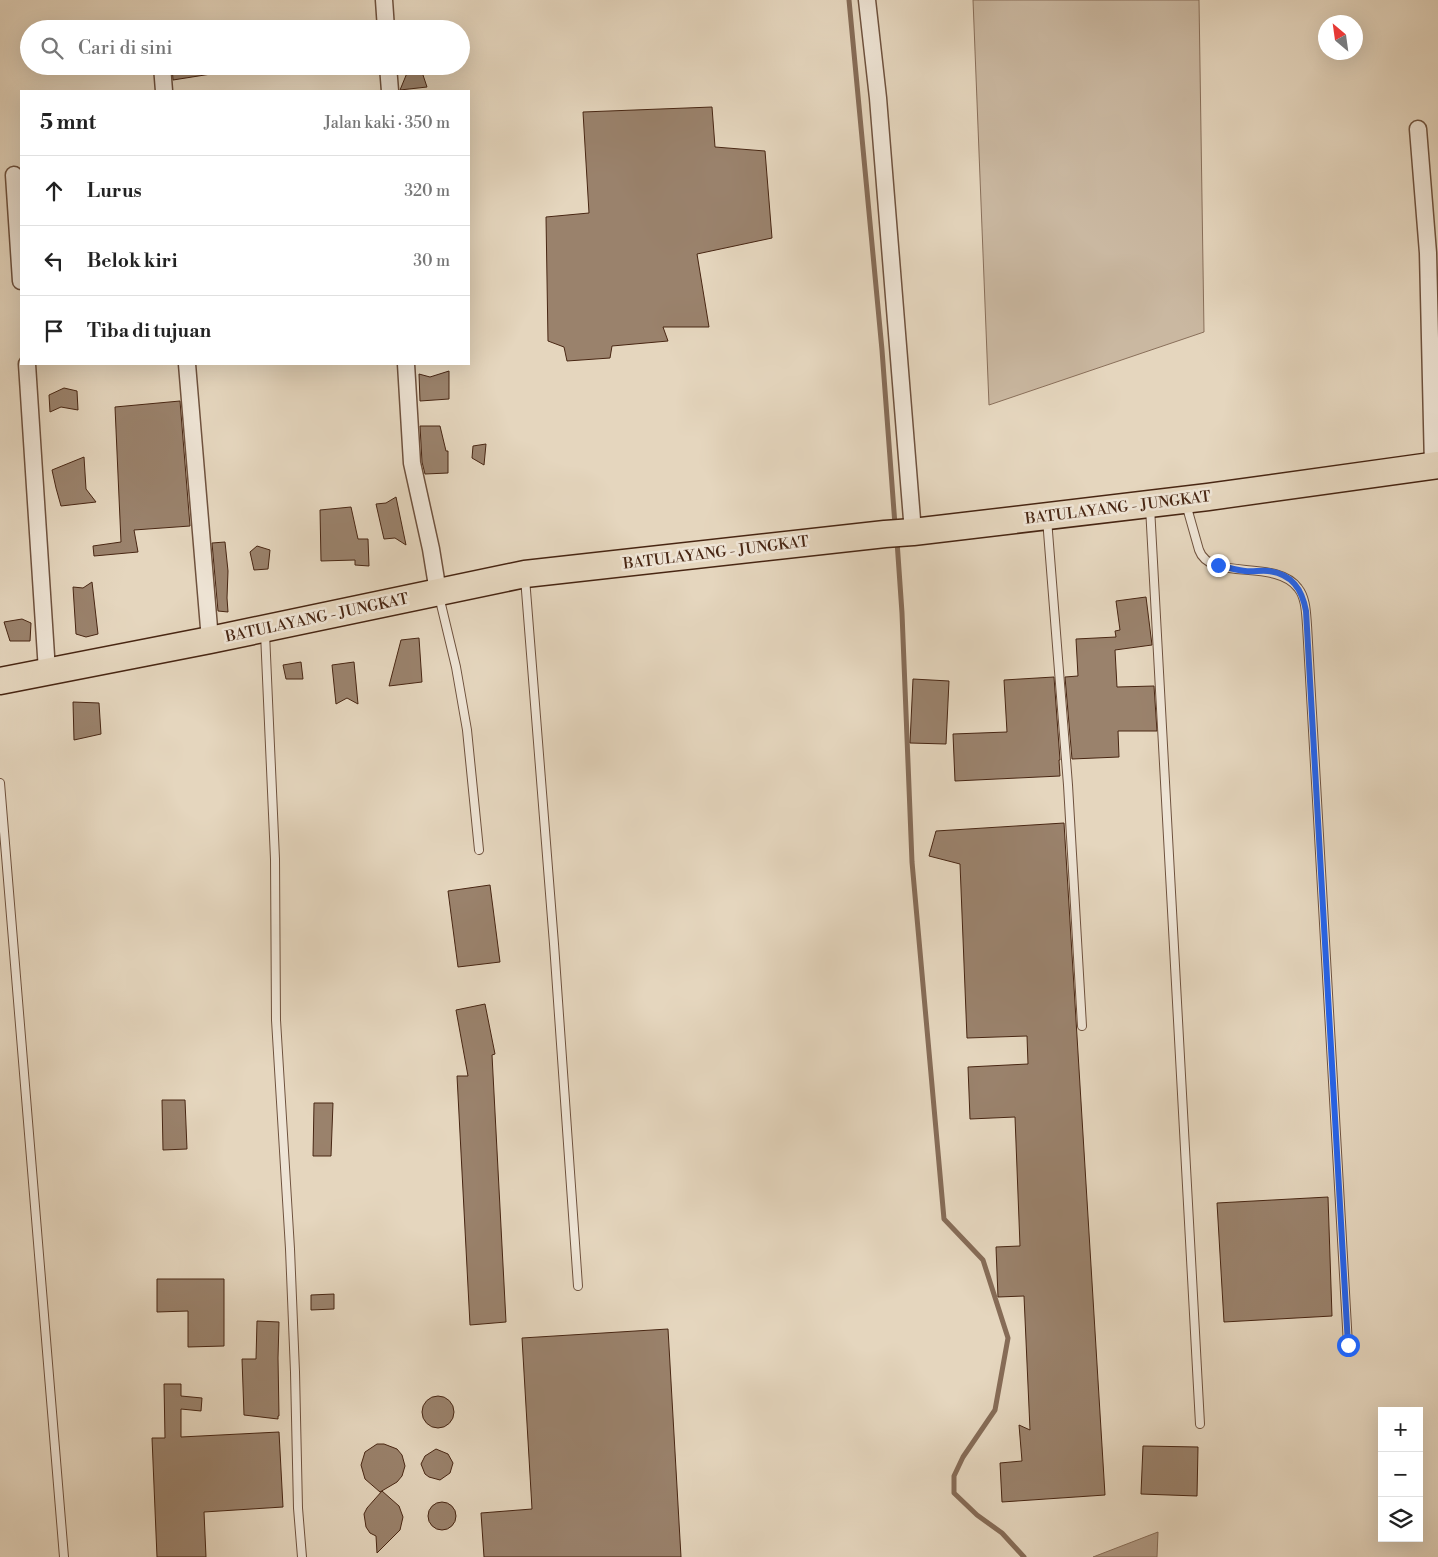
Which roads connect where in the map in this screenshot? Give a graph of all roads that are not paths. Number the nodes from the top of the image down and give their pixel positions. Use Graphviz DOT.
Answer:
graph roads {
  1 [pos="384,0"];
  2 [pos="867,0"];
  3 [pos="385,20"];
  4 [pos="163,75"];
  5 [pos="389,75"];
  6 [pos="164,90"];
  7 [pos="390,90"];
  8 [pos="1418,129"];
  9 [pos="14,176"];
  10 [pos="20,266"];
  11 [pos="27,365"];
  12 [pos="187,365"];
  13 [pos="406,365"];
  14 [pos="1436,466"];
  15 [pos="1185,500"];
  16 [pos="1150,505"];
  17 [pos="1047,516"];
  18 [pos="901,533"];
  19 [pos="525,574"];
  20 [pos="438,592"];
  21 [pos="265,629"];
  22 [pos="210,640"];
  23 [pos="47,672"];
  24 [pos="0,680"];
  25 [pos="0,783"];
  26 [pos="479,850"];
  27 [pos="1082,1026"];
  28 [pos="578,1286"];
  29 [pos="1348,1345"];
  30 [pos="1200,1424"];
  31 [pos="64,1557"];
  32 [pos="302,1557"];
  1 -- 3 [label="street"];
  2 -- 18 [label="street"];
  4 -- 6 [label="street"];
  5 -- 7 [label="street"];
  8 -- 14 [label="street"];
  9 -- 10 [label="street"];
  11 -- 23 [label="street"];
  12 -- 22 [label="street"];
  13 -- 20 [label="street"];
  14 -- 15 [label="highway, BATULAYANG - JUNGKAT"];
  15 -- 16 [label="highway, BATULAYANG - JUNGKAT"];
  15 -- 29 [label="lane"];
  16 -- 17 [label="highway, BATULAYANG - JUNGKAT"];
  16 -- 30 [label="lane"];
  17 -- 18 [label="highway, BATULAYANG - JUNGKAT"];
  17 -- 27 [label="lane"];
  18 -- 19 [label="highway, BATULAYANG - JUNGKAT"];
  19 -- 20 [label="highway, BATULAYANG - JUNGKAT"];
  19 -- 28 [label="lane"];
  20 -- 21 [label="highway, BATULAYANG - JUNGKAT"];
  20 -- 26 [label="lane"];
  21 -- 22 [label="highway, BATULAYANG - JUNGKAT"];
  21 -- 32 [label="lane"];
  22 -- 23 [label="highway, BATULAYANG - JUNGKAT"];
  23 -- 24 [label="highway, BATULAYANG - JUNGKAT"];
  25 -- 31 [label="lane"];
}
